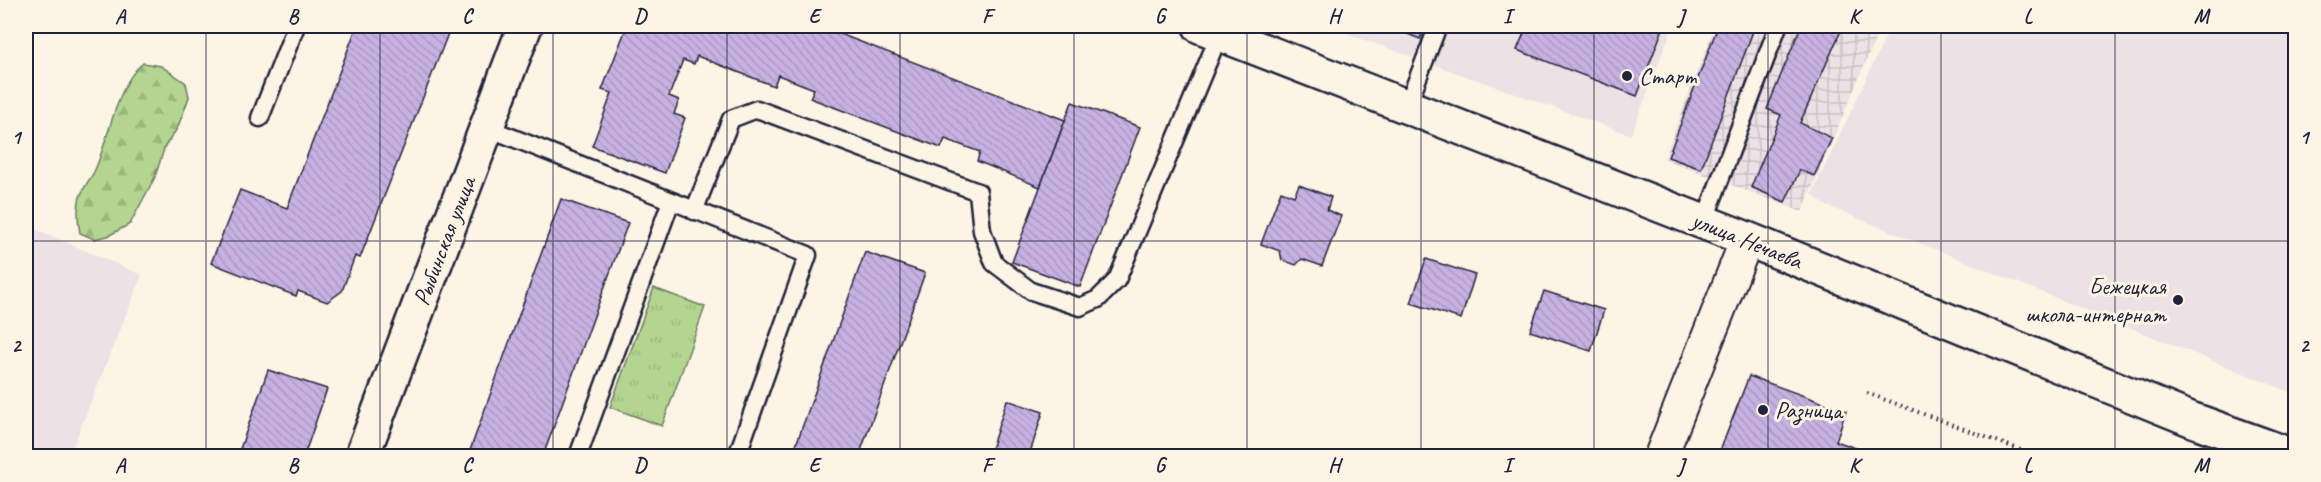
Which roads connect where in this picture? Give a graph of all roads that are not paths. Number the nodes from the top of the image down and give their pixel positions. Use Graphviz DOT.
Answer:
graph roads {
  1 [pos="296,26"];
  2 [pos="525,26"];
  3 [pos="1438,26"];
  4 [pos="1778,26"];
  5 [pos="1210,29"];
  6 [pos="1407,106"];
  7 [pos="260,118"];
  8 [pos="488,129"];
  9 [pos="672,201"];
  10 [pos="694,210"];
  11 [pos="1704,222"];
  12 [pos="1747,239"];
  13 [pos="362,456"];
  14 [pos="578,456"];
  15 [pos="737,456"];
  16 [pos="1661,456"];
  17 [pos="2293,456"];
  1 -- 7 [label="lane"];
  2 -- 8 [label="street, Рыбинская улица"];
  3 -- 6 [label="lane"];
  4 -- 11 [label="lane"];
  5 -- 6 [label="street, улица Нечаева"];
  5 -- 10 [label="lane"];
  6 -- 11 [label="street, улица Нечаева"];
  8 -- 9 [label="lane"];
  8 -- 13 [label="street, Рыбинская улица"];
  9 -- 10 [label="lane"];
  9 -- 14 [label="lane"];
  10 -- 15 [label="lane"];
  11 -- 12 [label="street, улица Нечаева"];
  12 -- 16 [label="street"];
  12 -- 17 [label="street, улица Нечаева"];
}
